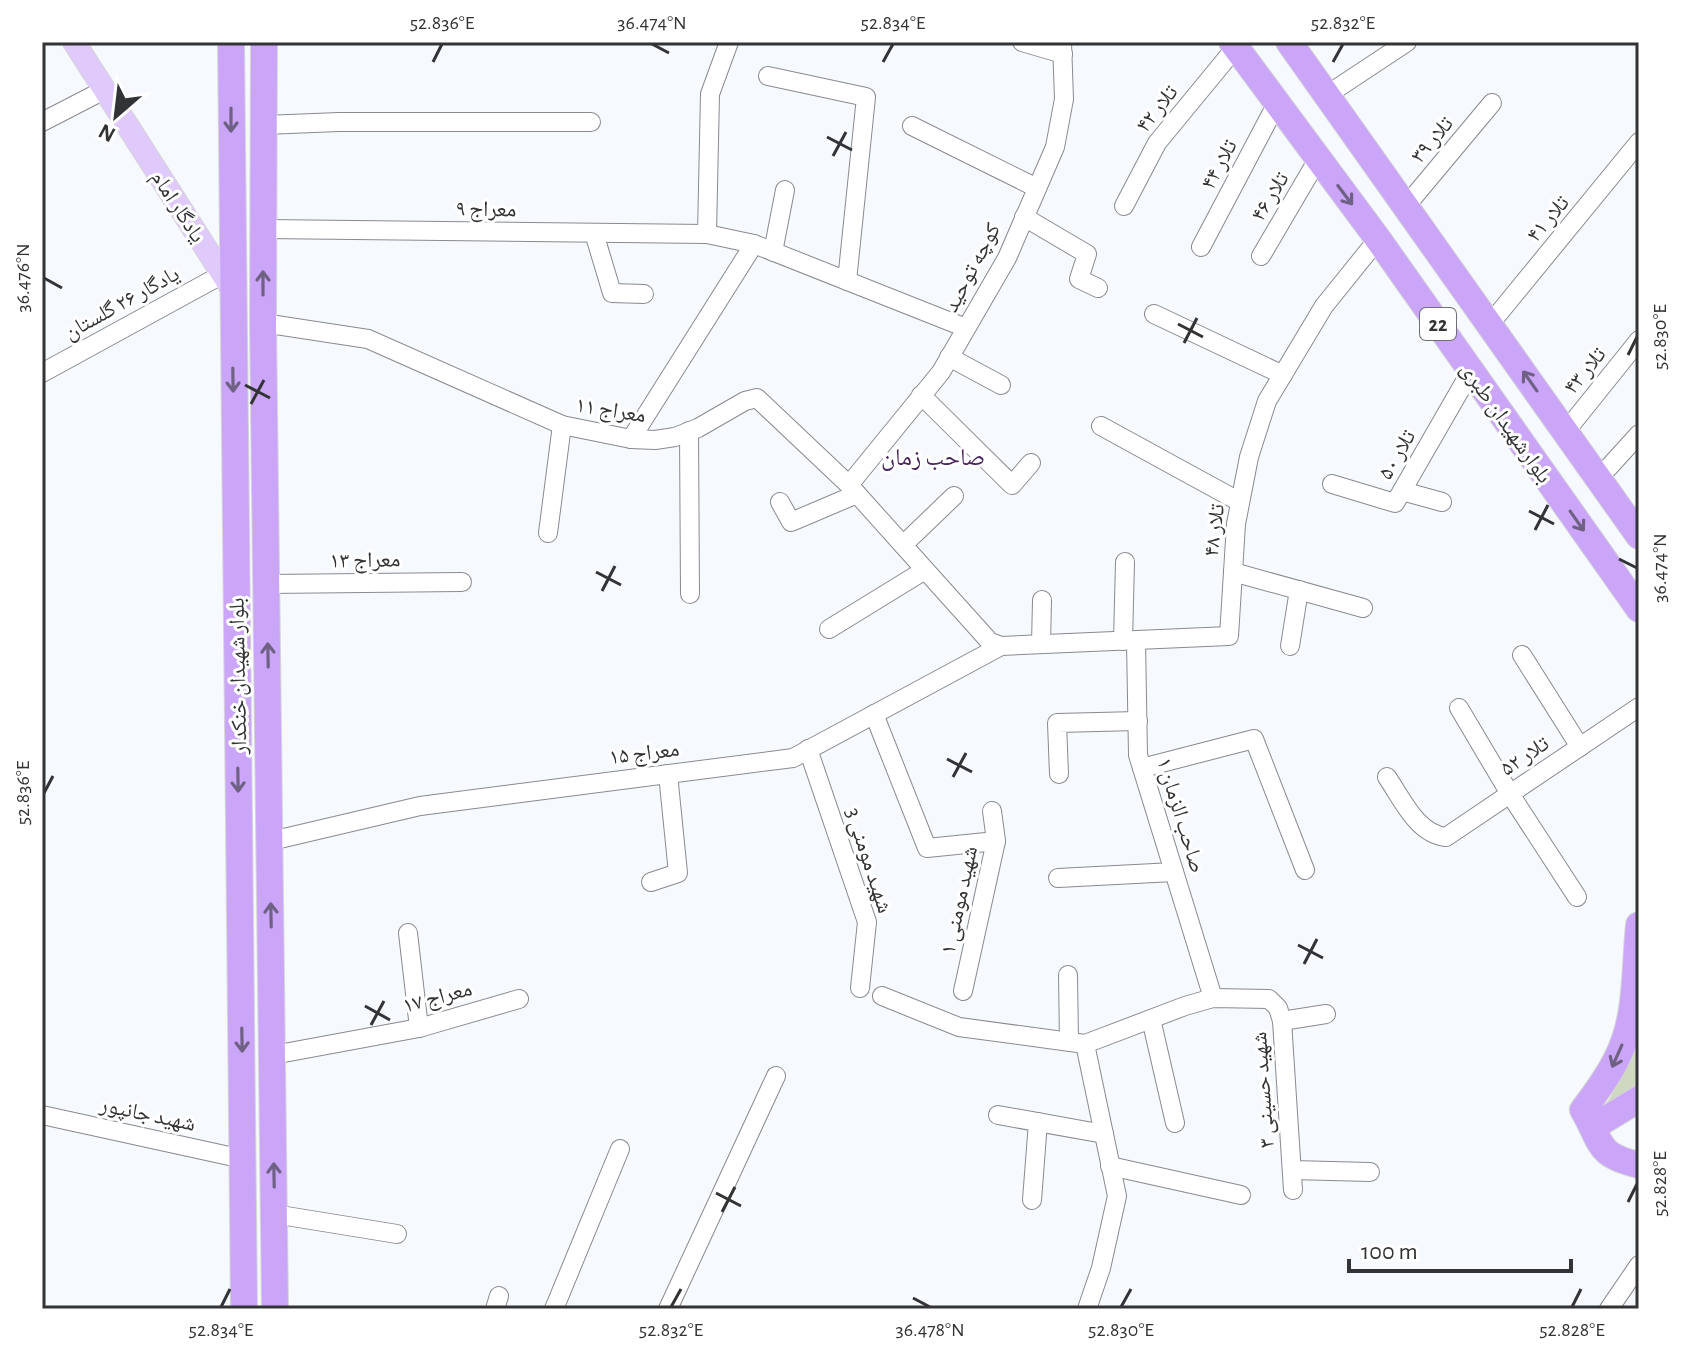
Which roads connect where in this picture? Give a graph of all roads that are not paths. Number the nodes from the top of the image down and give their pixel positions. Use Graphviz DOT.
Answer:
graph roads {
  1 [pos="74,42"];
  2 [pos="231,42"];
  3 [pos="264,42"];
  4 [pos="729,42"];
  5 [pos="1022,42"];
  6 [pos="1289,42"];
  7 [pos="1407,42"];
  8 [pos="1234,45"];
  9 [pos="1062,48"];
  10 [pos="768,76"];
  11 [pos="104,90"];
  12 [pos="1327,95"];
  13 [pos="1277,103"];
  14 [pos="1492,103"];
  15 [pos="42,122"];
  16 [pos="591,122"];
  17 [pos="264,125"];
  18 [pos="912,126"];
  19 [pos="1639,142"];
  20 [pos="1318,159"];
  21 [pos="1037,188"];
  22 [pos="785,190"];
  23 [pos="1124,206"];
  24 [pos="1406,206"];
  25 [pos="1024,217"];
  26 [pos="264,229"];
  27 [pos="594,233"];
  28 [pos="707,234"];
  29 [pos="1378,239"];
  30 [pos="754,244"];
  31 [pos="1201,247"];
  32 [pos="773,252"];
  33 [pos="1261,256"];
  34 [pos="847,281"];
  35 [pos="227,282"];
  36 [pos="1098,288"];
  37 [pos="644,294"];
  38 [pos="1154,314"];
  39 [pos="263,323"];
  40 [pos="1490,324"];
  41 [pos="966,328"];
  42 [pos="1639,340"];
  43 [pos="949,357"];
  44 [pos="1471,371"];
  45 [pos="42,373"];
  46 [pos="1283,375"];
  47 [pos="1001,385"];
  48 [pos="921,395"];
  49 [pos="562,425"];
  50 [pos="1101,426"];
  51 [pos="689,431"];
  52 [pos="1566,431"];
  53 [pos="1639,434"];
  54 [pos="631,439"];
  55 [pos="1031,463"];
  56 [pos="1599,478"];
  57 [pos="1332,484"];
  58 [pos="853,489"];
  59 [pos="1402,491"];
  60 [pos="954,496"];
  61 [pos="780,502"];
  62 [pos="1240,502"];
  63 [pos="1442,502"];
  64 [pos="548,533"];
  65 [pos="1639,536"];
  66 [pos="903,545"];
  67 [pos="1125,562"];
  68 [pos="925,570"];
  69 [pos="1233,572"];
  70 [pos="462,582"];
  71 [pos="268,584"];
  72 [pos="1299,590"];
  73 [pos="690,594"];
  74 [pos="1042,600"];
  75 [pos="1363,608"];
  76 [pos="1639,609"];
  77 [pos="829,629"];
  78 [pos="1129,641"];
  79 [pos="1041,644"];
  80 [pos="1001,646"];
  81 [pos="1290,646"];
  82 [pos="1522,655"];
  83 [pos="1639,707"];
  84 [pos="1459,708"];
  85 [pos="874,714"];
  86 [pos="1138,721"];
  87 [pos="1580,747"];
  88 [pos="808,749"];
  89 [pos="1142,768"];
  90 [pos="668,774"];
  91 [pos="1059,774"];
  92 [pos="1387,777"];
  93 [pos="1510,794"];
  94 [pos="992,811"];
  95 [pos="271,841"];
  96 [pos="996,841"];
  97 [pos="1305,870"];
  98 [pos="1174,872"];
  99 [pos="1058,878"];
  100 [pos="651,882"];
  101 [pos="1577,897"];
  102 [pos="1639,925"];
  103 [pos="408,933"];
  104 [pos="1068,975"];
  105 [pos="860,988"];
  106 [pos="963,991"];
  107 [pos="882,996"];
  108 [pos="1213,998"];
  109 [pos="519,999"];
  110 [pos="1326,1014"];
  111 [pos="1151,1019"];
  112 [pos="1282,1021"];
  113 [pos="419,1028"];
  114 [pos="1077,1042"];
  115 [pos="273,1055"];
  116 [pos="776,1076"];
  117 [pos="1639,1099"];
  118 [pos="42,1115"];
  119 [pos="998,1115"];
  120 [pos="1038,1122"];
  121 [pos="1175,1123"];
  122 [pos="1593,1127"];
  123 [pos="1104,1134"];
  124 [pos="620,1149"];
  125 [pos="243,1159"];
  126 [pos="1634,1160"];
  127 [pos="1110,1166"];
  128 [pos="1292,1170"];
  129 [pos="1370,1172"];
  130 [pos="1293,1190"];
  131 [pos="1241,1195"];
  132 [pos="1032,1200"];
  133 [pos="274,1214"];
  134 [pos="397,1234"];
  135 [pos="1639,1265"];
  136 [pos="244,1309"];
  137 [pos="275,1309"];
  138 [pos="554,1309"];
  139 [pos="668,1309"];
  140 [pos="1087,1309"];
  141 [pos="1609,1309"];
  1 -- 11 [label="main road, یادگار امام"];
  2 -- 35 [label="highway, بلوار شهیدان خنکدار, one-way"];
  3 -- 17 [label="highway, بلوار شهیدان خنکدار"];
  4 -- 28 [label="street"];
  5 -- 9 [label="street"];
  6 -- 12 [label="highway, بلوارشهیدان طبری / 22"];
  7 -- 12 [label="street"];
  8 -- 13 [label="highway, بلوارشهیدان طبری / 22"];
  8 -- 23 [label="street, تلار ۴۲"];
  9 -- 21 [label="street, کوچه توحید"];
  10 -- 34 [label="street"];
  11 -- 15 [label="street"];
  11 -- 35 [label="main road, یادگار امام"];
  12 -- 24 [label="highway, بلوارشهیدان طبری / 22"];
  13 -- 20 [label="highway, بلوارشهیدان طبری / 22"];
  13 -- 31 [label="street, تلار ۴۴"];
  14 -- 24 [label="street, تلار ۳۹"];
  16 -- 17 [label="street"];
  17 -- 26 [label="highway, بلوار شهیدان خنکدار"];
  18 -- 21 [label="street"];
  19 -- 40 [label="street, تلار ۴۱"];
  20 -- 29 [label="highway, بلوارشهیدان طبری / 22, one-way"];
  20 -- 33 [label="street, تلار ۴۶"];
  21 -- 25 [label="street, کوچه توحید"];
  22 -- 32 [label="street"];
  24 -- 40 [label="highway, بلوارشهیدان طبری / 22"];
  25 -- 36 [label="street"];
  25 -- 41 [label="street, کوچه توحید"];
  26 -- 27 [label="street, معراج ۹"];
  39 -- 26 [label="highway, بلوار شهیدان خنکدار, one-way"];
  27 -- 28 [label="street, معراج ۹"];
  27 -- 37 [label="street"];
  28 -- 30 [label="street, معراج ۹"];
  29 -- 44 [label="highway, بلوارشهیدان طبری / 22"];
  29 -- 46 [label="street, تلار ۴۸"];
  30 -- 32 [label="street, معراج ۹"];
  30 -- 54 [label="street"];
  32 -- 34 [label="street, معراج ۹"];
  34 -- 41 [label="street, معراج ۹"];
  35 -- 45 [label="street, یادگار ۲۶ گلستان"];
  35 -- 125 [label="highway, بلوار شهیدان خنکدار, one-way"];
  38 -- 46 [label="street"];
  39 -- 49 [label="street, معراج ۱۱"];
  39 -- 71 [label="highway, بلوار شهیدان خنکدار"];
  52 -- 40 [label="highway, بلوارشهیدان طبری / 22, one-way"];
  41 -- 43 [label="street, کوچه توحید"];
  42 -- 52 [label="street, تلار ۴۳"];
  43 -- 47 [label="street"];
  43 -- 48 [label="street, کوچه توحید"];
  44 -- 59 [label="street, تلار ۵۰"];
  44 -- 76 [label="highway, بلوارشهیدان طبری / 22, one-way"];
  46 -- 62 [label="street, تلار ۴۸"];
  48 -- 55 [label="street"];
  48 -- 58 [label="street, کوچه توحید"];
  49 -- 54 [label="street, معراج ۱۱"];
  49 -- 64 [label="street"];
  50 -- 62 [label="street"];
  51 -- 54 [label="street, معراج ۱۱"];
  51 -- 58 [label="street, معراج ۱۱"];
  51 -- 73 [label="street"];
  52 -- 56 [label="highway, بلوارشهیدان طبری / 22"];
  53 -- 56 [label="street"];
  56 -- 65 [label="highway, بلوارشهیدان طبری / 22"];
  57 -- 59 [label="street, تلار ۵۰"];
  58 -- 61 [label="street"];
  58 -- 66 [label="street, معراج ۱۱"];
  59 -- 63 [label="street"];
  60 -- 66 [label="street"];
  62 -- 69 [label="street, تلار ۴۸"];
  66 -- 68 [label="street, معراج ۱۱"];
  67 -- 78 [label="street, صاحب الزمان ۱"];
  68 -- 77 [label="street"];
  68 -- 80 [label="street, معراج ۱۱"];
  69 -- 72 [label="street"];
  69 -- 78 [label="street, تلار ۴۸"];
  70 -- 71 [label="street, معراج ۱۳"];
  95 -- 71 [label="highway, بلوار شهیدان خنکدار, one-way"];
  72 -- 75 [label="street"];
  72 -- 81 [label="street"];
  74 -- 79 [label="street"];
  78 -- 79 [label="street, تلار ۴۸"];
  78 -- 86 [label="street, صاحب الزمان ۱"];
  79 -- 80 [label="street, تلار ۴۸"];
  80 -- 85 [label="street, معراج ۱۵"];
  82 -- 87 [label="street"];
  83 -- 87 [label="street, تلار ۵۲"];
  84 -- 93 [label="street"];
  85 -- 88 [label="street, معراج ۱۵"];
  85 -- 96 [label="street, شهید مومنی ۱"];
  86 -- 89 [label="street, صاحب الزمان ۱"];
  86 -- 91 [label="street"];
  87 -- 93 [label="street, تلار ۵۲"];
  88 -- 90 [label="street, معراج ۱۵"];
  88 -- 105 [label="street, شهید مومنی 3"];
  89 -- 97 [label="street"];
  89 -- 98 [label="street, صاحب الزمان ۱"];
  90 -- 95 [label="street, معراج ۱۵"];
  90 -- 100 [label="street"];
  92 -- 93 [label="street, تلار ۵۲"];
  93 -- 101 [label="street"];
  94 -- 96 [label="street"];
  115 -- 95 [label="highway, بلوار شهیدان خنکدار, one-way"];
  96 -- 106 [label="street, شهید مومنی ۱"];
  98 -- 99 [label="street"];
  98 -- 108 [label="street, صاحب الزمان ۱"];
  102 -- 122 [label="highway, one-way"];
  103 -- 113 [label="street"];
  104 -- 114 [label="street"];
  107 -- 114 [label="street"];
  108 -- 111 [label="street"];
  108 -- 112 [label="street, شهید حسینی ۳"];
  109 -- 113 [label="street, معراج ۱۷"];
  110 -- 112 [label="street"];
  111 -- 114 [label="street"];
  111 -- 121 [label="street"];
  112 -- 128 [label="street, شهید حسینی ۳"];
  113 -- 115 [label="street, معراج ۱۷"];
  114 -- 123 [label="street"];
  133 -- 115 [label="highway, بلوار شهیدان خنکدار, one-way"];
  116 -- 139 [label="street"];
  117 -- 122 [label="highway"];
  118 -- 125 [label="street, شهید جانپور"];
  119 -- 120 [label="street"];
  120 -- 123 [label="street"];
  120 -- 132 [label="street"];
  122 -- 126 [label="highway"];
  123 -- 127 [label="street"];
  124 -- 138 [label="street"];
  125 -- 136 [label="highway, بلوار شهیدان خنکدار"];
  127 -- 131 [label="street"];
  127 -- 140 [label="street"];
  128 -- 129 [label="street"];
  128 -- 130 [label="street, شهید حسینی ۳"];
  133 -- 134 [label="street"];
  133 -- 137 [label="highway, بلوار شهیدان خنکدار"];
  135 -- 141 [label="street"];
}
